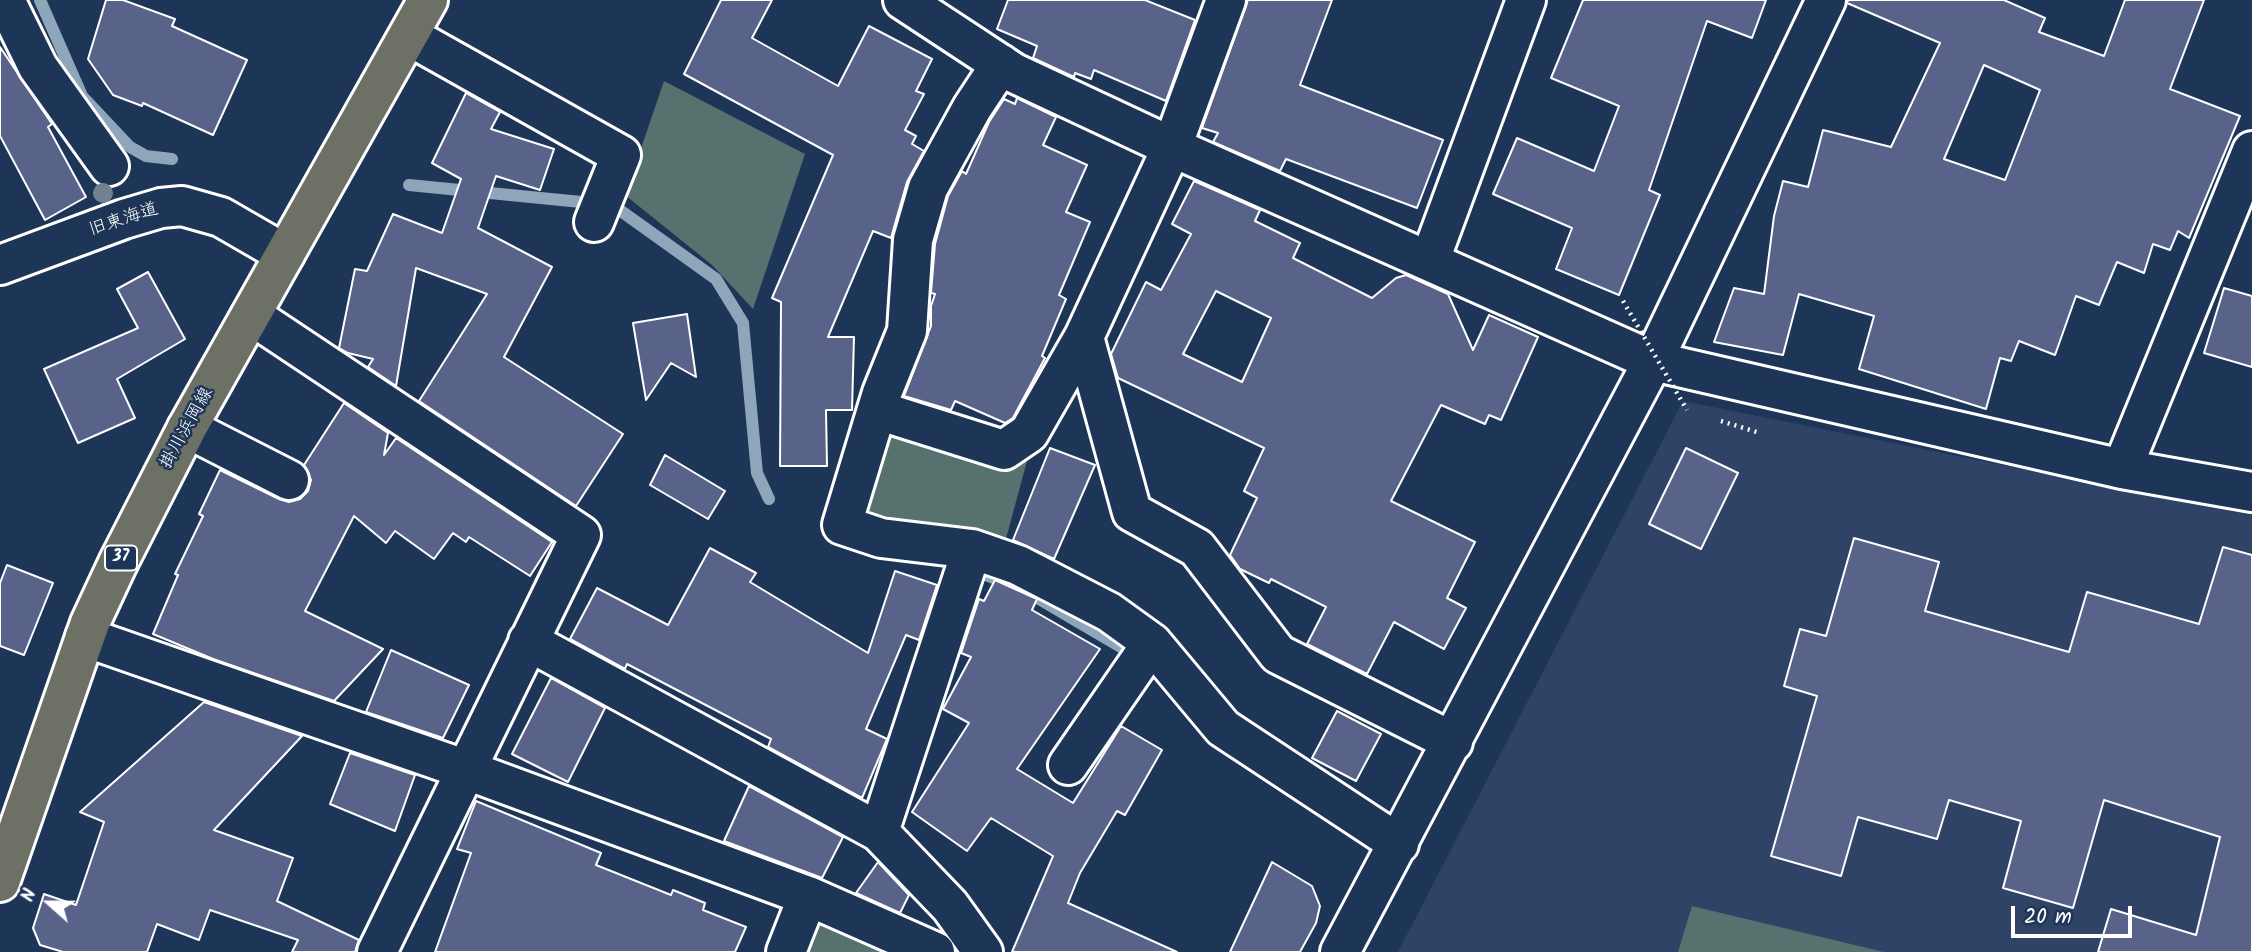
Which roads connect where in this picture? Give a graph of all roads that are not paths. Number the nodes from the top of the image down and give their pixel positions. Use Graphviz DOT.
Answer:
graph roads {
  1 [pos="5,0"];
  2 [pos="428,0"];
  3 [pos="1226,0"];
  4 [pos="1526,0"];
  5 [pos="1826,0"];
  6 [pos="919,4"];
  7 [pos="408,36"];
  8 [pos="1001,64"];
  9 [pos="1172,147"];
  10 [pos="2252,151"];
  11 [pos="110,166"];
  12 [pos="600,206"];
  13 [pos="285,254"];
  14 [pos="1430,260"];
  15 [pos="0,265"];
  16 [pos="251,315"];
  17 [pos="1084,337"];
  18 [pos="1653,361"];
  19 [pos="877,410"];
  20 [pos="187,428"];
  21 [pos="2122,469"];
  22 [pos="289,480"];
  23 [pos="2252,492"];
  24 [pos="972,549"];
  25 [pos="85,637"];
  26 [pos="528,641"];
  27 [pos="1152,643"];
  28 [pos="1453,742"];
  29 [pos="1068,765"];
  30 [pos="464,769"];
  31 [pos="879,832"];
  32 [pos="1399,844"];
  33 [pos="0,882"];
  34 [pos="808,896"];
  35 [pos="377,952"];
  36 [pos="786,952"];
  37 [pos="935,952"];
  38 [pos="983,952"];
  39 [pos="1340,952"];
  1 -- 11 [label="street"];
  2 -- 7 [label="main road, 掛川浜岡線 / 37"];
  3 -- 9 [label="street"];
  4 -- 14 [label="street"];
  5 -- 18 [label="street"];
  6 -- 8 [label="street"];
  7 -- 12 [label="street"];
  7 -- 13 [label="main road, 掛川浜岡線 / 37"];
  8 -- 9 [label="street"];
  8 -- 19 [label="street"];
  9 -- 14 [label="street"];
  9 -- 17 [label="street"];
  10 -- 21 [label="street"];
  13 -- 15 [label="street, 旧東海道"];
  13 -- 16 [label="main road, 掛川浜岡線 / 37"];
  14 -- 18 [label="street"];
  16 -- 20 [label="main road, 掛川浜岡線 / 37"];
  16 -- 26 [label="street"];
  17 -- 19 [label="street"];
  17 -- 28 [label="street"];
  18 -- 21 [label="street"];
  18 -- 28 [label="street"];
  19 -- 24 [label="street"];
  20 -- 22 [label="street"];
  20 -- 25 [label="main road, 掛川浜岡線 / 37"];
  21 -- 23 [label="street"];
  24 -- 27 [label="street"];
  24 -- 31 [label="street"];
  25 -- 30 [label="street"];
  25 -- 33 [label="main road, 掛川浜岡線 / 37"];
  26 -- 30 [label="street"];
  26 -- 31 [label="street"];
  27 -- 29 [label="street"];
  27 -- 32 [label="street"];
  28 -- 32 [label="street"];
  30 -- 34 [label="street"];
  30 -- 35 [label="street"];
  31 -- 38 [label="street"];
  32 -- 39 [label="street"];
  34 -- 36 [label="street"];
  34 -- 37 [label="street"];
}
